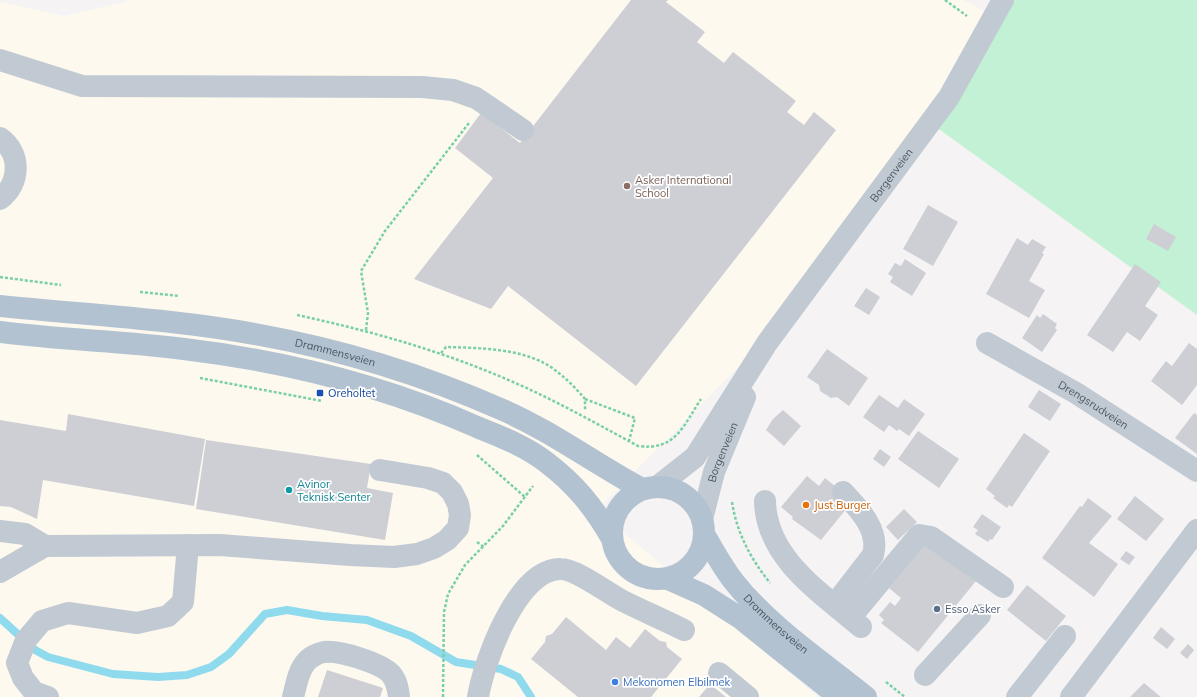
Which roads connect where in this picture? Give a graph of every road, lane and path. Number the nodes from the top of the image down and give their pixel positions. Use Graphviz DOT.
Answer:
graph roads {
  1 [pos="945,0"];
  2 [pos="1003,0"];
  3 [pos="972,20"];
  4 [pos="0,60"];
  5 [pos="522,130"];
  6 [pos="0,138"];
  7 [pos="457,138"];
  8 [pos="0,199"];
  9 [pos="0,277"];
  10 [pos="59,285"];
  11 [pos="0,306"];
  12 [pos="366,330"];
  13 [pos="0,332"];
  14 [pos="767,342"];
  15 [pos="987,343"];
  16 [pos="441,353"];
  17 [pos="193,376"];
  18 [pos="585,399"];
  19 [pos="326,402"];
  20 [pos="585,410"];
  21 [pos="629,441"];
  22 [pos="473,452"];
  23 [pos="380,470"];
  24 [pos="1197,471"];
  25 [pos="533,486"];
  26 [pos="650,488"];
  27 [pos="843,492"];
  28 [pos="525,497"];
  29 [pos="766,501"];
  30 [pos="703,527"];
  31 [pos="1197,530"];
  32 [pos="0,531"];
  33 [pos="611,537"];
  34 [pos="188,545"];
  35 [pos="45,546"];
  36 [pos="0,572"];
  37 [pos="668,579"];
  38 [pos="1003,587"];
  39 [pos="980,615"];
  40 [pos="849,617"];
  41 [pos="684,630"];
  42 [pos="1065,636"];
  43 [pos="719,673"];
  44 [pos="925,675"];
  45 [pos="480,689"];
  46 [pos="48,697"];
  47 [pos="293,697"];
  48 [pos="399,697"];
  49 [pos="442,697"];
  50 [pos="748,697"];
  51 [pos="839,697"];
  52 [pos="866,697"];
  53 [pos="1017,697"];
  54 [pos="1071,697"];
  1 -- 3 [label="path"];
  2 -- 14 [label="street, Borgenveien"];
  4 -- 5 [label="street"];
  6 -- 8 [label="street"];
  7 -- 12 [label="path"];
  9 -- 10 [label="path"];
  11 -- 26 [label="main road, Drammensveien"];
  13 -- 33 [label="main road"];
  14 -- 26 [label="street, Borgenveien"];
  14 -- 30 [label="street, Borgenveien"];
  15 -- 24 [label="street, Drengsrudveien"];
  16 -- 18 [label="path"];
  17 -- 19 [label="path"];
  18 -- 20 [label="path"];
  18 -- 21 [label="path"];
  22 -- 28 [label="path"];
  23 -- 34 [label="street"];
  25 -- 28 [label="path"];
  26 -- 30 [label="main road"];
  26 -- 33 [label="main road"];
  27 -- 40 [label="street"];
  28 -- 49 [label="path"];
  29 -- 40 [label="street"];
  30 -- 37 [label="main road"];
  30 -- 52 [label="main road, Drammensveien"];
  31 -- 54 [label="street"];
  32 -- 35 [label="street"];
  33 -- 37 [label="main road"];
  34 -- 35 [label="street"];
  34 -- 46 [label="street"];
  35 -- 36 [label="street"];
  37 -- 51 [label="main road, Drammensveien"];
  38 -- 40 [label="street"];
  39 -- 44 [label="street"];
  41 -- 45 [label="street"];
  42 -- 53 [label="street"];
  43 -- 50 [label="street"];
  47 -- 48 [label="street"];
}
